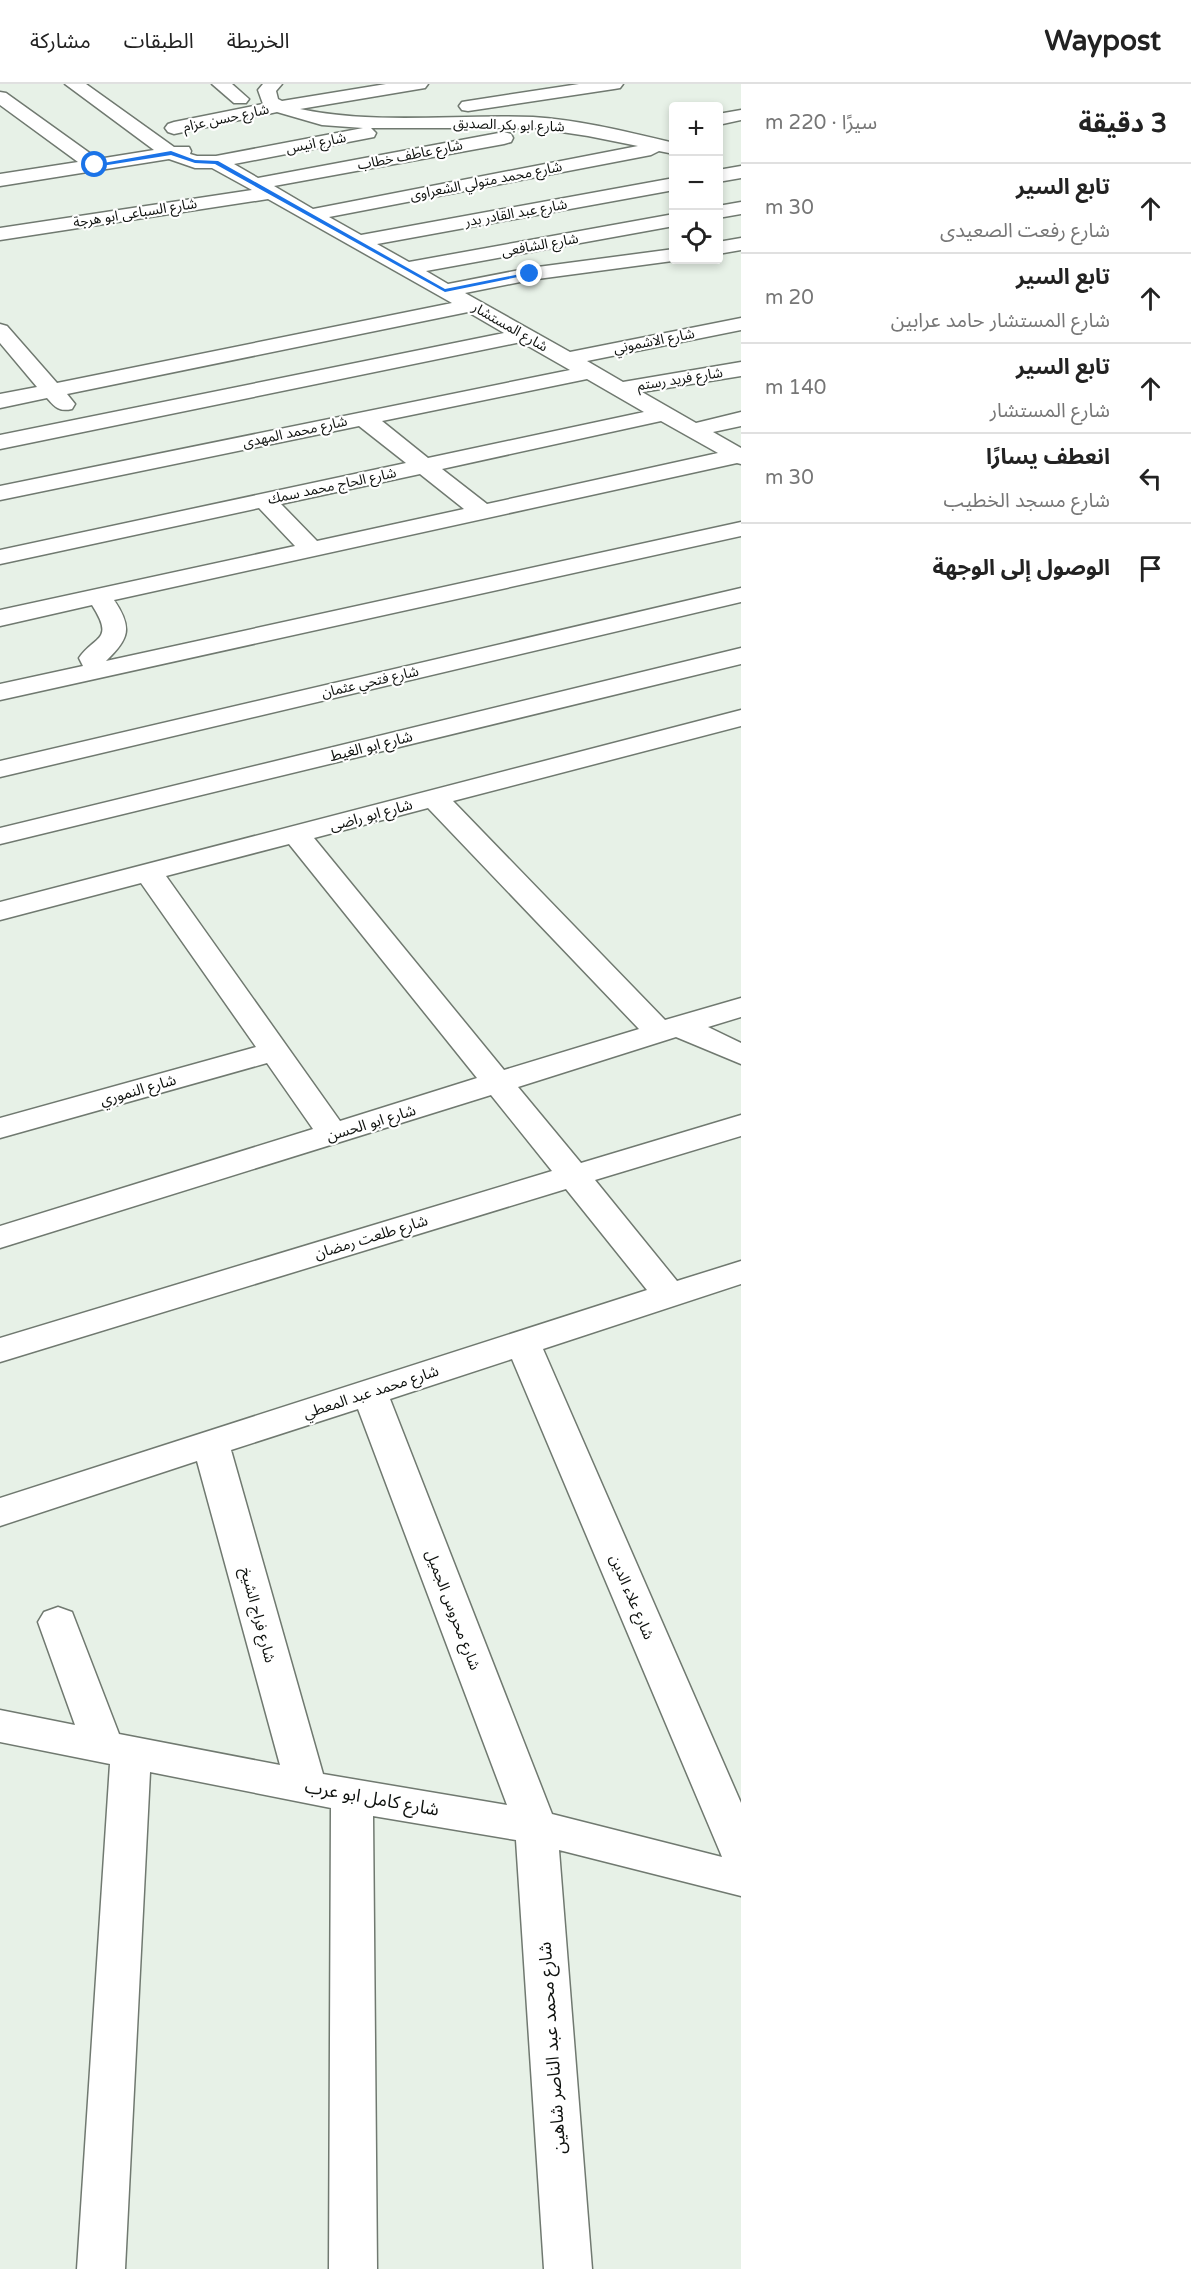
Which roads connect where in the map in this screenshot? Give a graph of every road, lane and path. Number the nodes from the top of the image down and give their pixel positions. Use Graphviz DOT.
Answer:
graph roads {
  1 [pos="74,84"];
  2 [pos="220,84"];
  3 [pos="273,84"];
  4 [pos="419,84"];
  5 [pos="614,84"];
  6 [pos="0,97"];
  7 [pos="240,99"];
  8 [pos="277,107"];
  9 [pos="741,115"];
  10 [pos="156,116"];
  11 [pos="723,119"];
  12 [pos="366,122"];
  13 [pos="415,123"];
  14 [pos="565,126"];
  15 [pos="174,129"];
  16 [pos="669,132"];
  17 [pos="634,140"];
  18 [pos="668,148"];
  19 [pos="205,150"];
  20 [pos="171,153"];
  21 [pos="0,161"];
  22 [pos="723,161"];
  23 [pos="741,164"];
  24 [pos="95,165"];
  25 [pos="741,172"];
  26 [pos="723,175"];
  27 [pos="19,177"];
  28 [pos="0,180"];
  29 [pos="669,185"];
  30 [pos="263,188"];
  31 [pos="741,208"];
  32 [pos="723,211"];
  33 [pos="310,215"];
  34 [pos="669,221"];
  35 [pos="0,234"];
  36 [pos="358,242"];
  37 [pos="741,244"];
  38 [pos="723,247"];
  39 [pos="669,256"];
  40 [pos="406,269"];
  41 [pos="445,291"];
  42 [pos="472,305"];
  43 [pos="741,324"];
  44 [pos="0,330"];
  45 [pos="525,335"];
  46 [pos="8,351"];
  47 [pos="567,359"];
  48 [pos="741,369"];
  49 [pos="590,372"];
  50 [pos="620,389"];
  51 [pos="53,391"];
  52 [pos="0,401"];
  53 [pos="664,414"];
  54 [pos="363,418"];
  55 [pos="741,419"];
  56 [pos="83,426"];
  57 [pos="693,430"];
  58 [pos="0,442"];
  59 [pos="740,456"];
  60 [pos="424,466"];
  61 [pos="0,493"];
  62 [pos="265,501"];
  63 [pos="482,512"];
  64 [pos="741,529"];
  65 [pos="311,549"];
  66 [pos="0,557"];
  67 [pos="741,595"];
  68 [pos="98,596"];
  69 [pos="0,618"];
  70 [pos="741,656"];
  71 [pos="98,670"];
  72 [pos="0,692"];
  73 [pos="741,718"];
  74 [pos="0,769"];
  75 [pos="434,798"];
  76 [pos="296,834"];
  77 [pos="0,836"];
  78 [pos="149,873"];
  79 [pos="0,911"];
  80 [pos="741,1007"];
  81 [pos="668,1029"];
  82 [pos="275,1051"];
  83 [pos="741,1055"];
  84 [pos="499,1083"];
  85 [pos="741,1125"];
  86 [pos="0,1128"];
  87 [pos="333,1134"];
  88 [pos="573,1176"];
  89 [pos="0,1237"];
  90 [pos="741,1272"];
  91 [pos="670,1295"];
  92 [pos="524,1343"];
  93 [pos="0,1350"];
  94 [pos="370,1393"];
  95 [pos="211,1444"];
  96 [pos="0,1512"];
  97 [pos="58,1622"];
  98 [pos="0,1726"];
  99 [pos="117,1749"];
  100 [pos="306,1786"];
  101 [pos="352,1796"];
  102 [pos="536,1827"];
  103 [pos="741,1852"];
  104 [pos="741,1880"];
  105 [pos="101,2269"];
  106 [pos="353,2269"];
  107 [pos="568,2269"];
  1 -- 20 [label="street"];
  2 -- 7 [label="street"];
  3 -- 8 [label="street"];
  4 -- 8 [label="street, شارع حسن عزام"];
  5 -- 12 [label="street"];
  6 -- 24 [label="street"];
  8 -- 12 [label="street"];
  8 -- 15 [label="street, شارع حسن عزام"];
  9 -- 11 [label="street"];
  10 -- 15 [label="street, شارع المستشار"];
  12 -- 13 [label="street"];
  13 -- 14 [label="street, شارع ابو بكر الصديق"];
  13 -- 19 [label="street, شارع انيس"];
  14 -- 17 [label="street, شارع ابو بكر الصديق"];
  14 -- 30 [label="street, شارع عاطف خطاب"];
  15 -- 19 [label="street, شارع المستشار"];
  16 -- 17 [label="street"];
  17 -- 18 [label="street, شارع ابو بكر الصديق"];
  18 -- 33 [label="street, شارع محمد متولي الشعراوى"];
  19 -- 20 [label="street, شارع انيس"];
  19 -- 30 [label="street, شارع المستشار"];
  20 -- 24 [label="street, شارع انيس"];
  21 -- 27 [label="street"];
  22 -- 23 [label="street"];
  24 -- 27 [label="street, شارع انيس"];
  25 -- 26 [label="street"];
  27 -- 28 [label="street, شارع انيس"];
  29 -- 36 [label="street, شارع عبد القادر بدر"];
  30 -- 33 [label="street, شارع المستشار"];
  30 -- 35 [label="street, شارع السباعى ابو هرجة"];
  31 -- 32 [label="street"];
  33 -- 36 [label="street, شارع المستشار"];
  34 -- 40 [label="street, شارع الشافعى"];
  36 -- 40 [label="street, شارع المستشار"];
  37 -- 38 [label="street"];
  39 -- 41 [label="street"];
  40 -- 41 [label="street, شارع المستشار"];
  41 -- 42 [label="street, شارع المستشار"];
  42 -- 45 [label="street, شارع المستشار"];
  42 -- 51 [label="street"];
  43 -- 47 [label="street, شارع الاشموني"];
  44 -- 46 [label="street"];
  45 -- 47 [label="street, شارع المستشار"];
  45 -- 56 [label="street"];
  46 -- 51 [label="street"];
  47 -- 49 [label="street, شارع المستشار"];
  48 -- 50 [label="street, شارع فريد رستم"];
  49 -- 50 [label="street, شارع المستشار"];
  49 -- 54 [label="street, شارع محمد المهدى"];
  50 -- 53 [label="street, شارع المستشار"];
  51 -- 52 [label="street"];
  51 -- 56 [label="street"];
  53 -- 57 [label="street, شارع المستشار"];
  53 -- 60 [label="street, شارع الحاج محمد سمك"];
  54 -- 60 [label="street"];
  54 -- 61 [label="street, شارع محمد المهدى"];
  55 -- 57 [label="street"];
  56 -- 58 [label="street"];
  57 -- 59 [label="street, شارع المستشار"];
  59 -- 63 [label="street"];
  60 -- 62 [label="street, شارع الحاج محمد سمك"];
  60 -- 63 [label="street"];
  62 -- 65 [label="street"];
  62 -- 66 [label="street, شارع الحاج محمد سمك"];
  63 -- 65 [label="street"];
  64 -- 71 [label="street"];
  65 -- 68 [label="street"];
  67 -- 74 [label="street, شارع فتحي عثمان"];
  68 -- 69 [label="street"];
  68 -- 71 [label="street"];
  70 -- 77 [label="street, شارع ابو الغيط"];
  71 -- 72 [label="street"];
  73 -- 75 [label="street, شارع ابو راضى"];
  75 -- 76 [label="street, شارع ابو راضى"];
  75 -- 81 [label="street"];
  76 -- 78 [label="street, شارع ابو راضى"];
  76 -- 84 [label="street"];
  78 -- 79 [label="street, شارع ابو راضى"];
  78 -- 82 [label="street"];
  80 -- 81 [label="street, شارع ابو الحسن"];
  81 -- 83 [label="street"];
  81 -- 84 [label="street, شارع ابو الحسن"];
  82 -- 86 [label="street, شارع النموري"];
  82 -- 87 [label="street"];
  84 -- 87 [label="street, شارع ابو الحسن"];
  84 -- 88 [label="street"];
  85 -- 88 [label="street, شارع طلعت رمضان"];
  87 -- 89 [label="street, شارع ابو الحسن"];
  88 -- 91 [label="street"];
  88 -- 93 [label="street, شارع طلعت رمضان"];
  90 -- 91 [label="street, شارع محمد عبد المعطي"];
  91 -- 92 [label="street, شارع محمد عبد المعطي"];
  92 -- 94 [label="street, شارع محمد عبد المعطي"];
  92 -- 103 [label="street, شارع علاء الدين"];
  94 -- 95 [label="street, شارع محمد عبد المعطي"];
  94 -- 102 [label="street, شارع محروس الجميل"];
  95 -- 96 [label="street, شارع محمد عبد المعطي"];
  95 -- 100 [label="street, شارع فراج الشيخ"];
  97 -- 99 [label="street"];
  98 -- 99 [label="street, شارع كامل ابو عرب"];
  99 -- 100 [label="street, شارع كامل ابو عرب"];
  99 -- 105 [label="street"];
  100 -- 101 [label="street, شارع كامل ابو عرب"];
  101 -- 102 [label="street, شارع كامل ابو عرب"];
  101 -- 106 [label="street"];
  102 -- 104 [label="street, شارع كامل ابو عرب"];
  102 -- 107 [label="street, شارع محمد عبد الناصر شاهين"];
}
